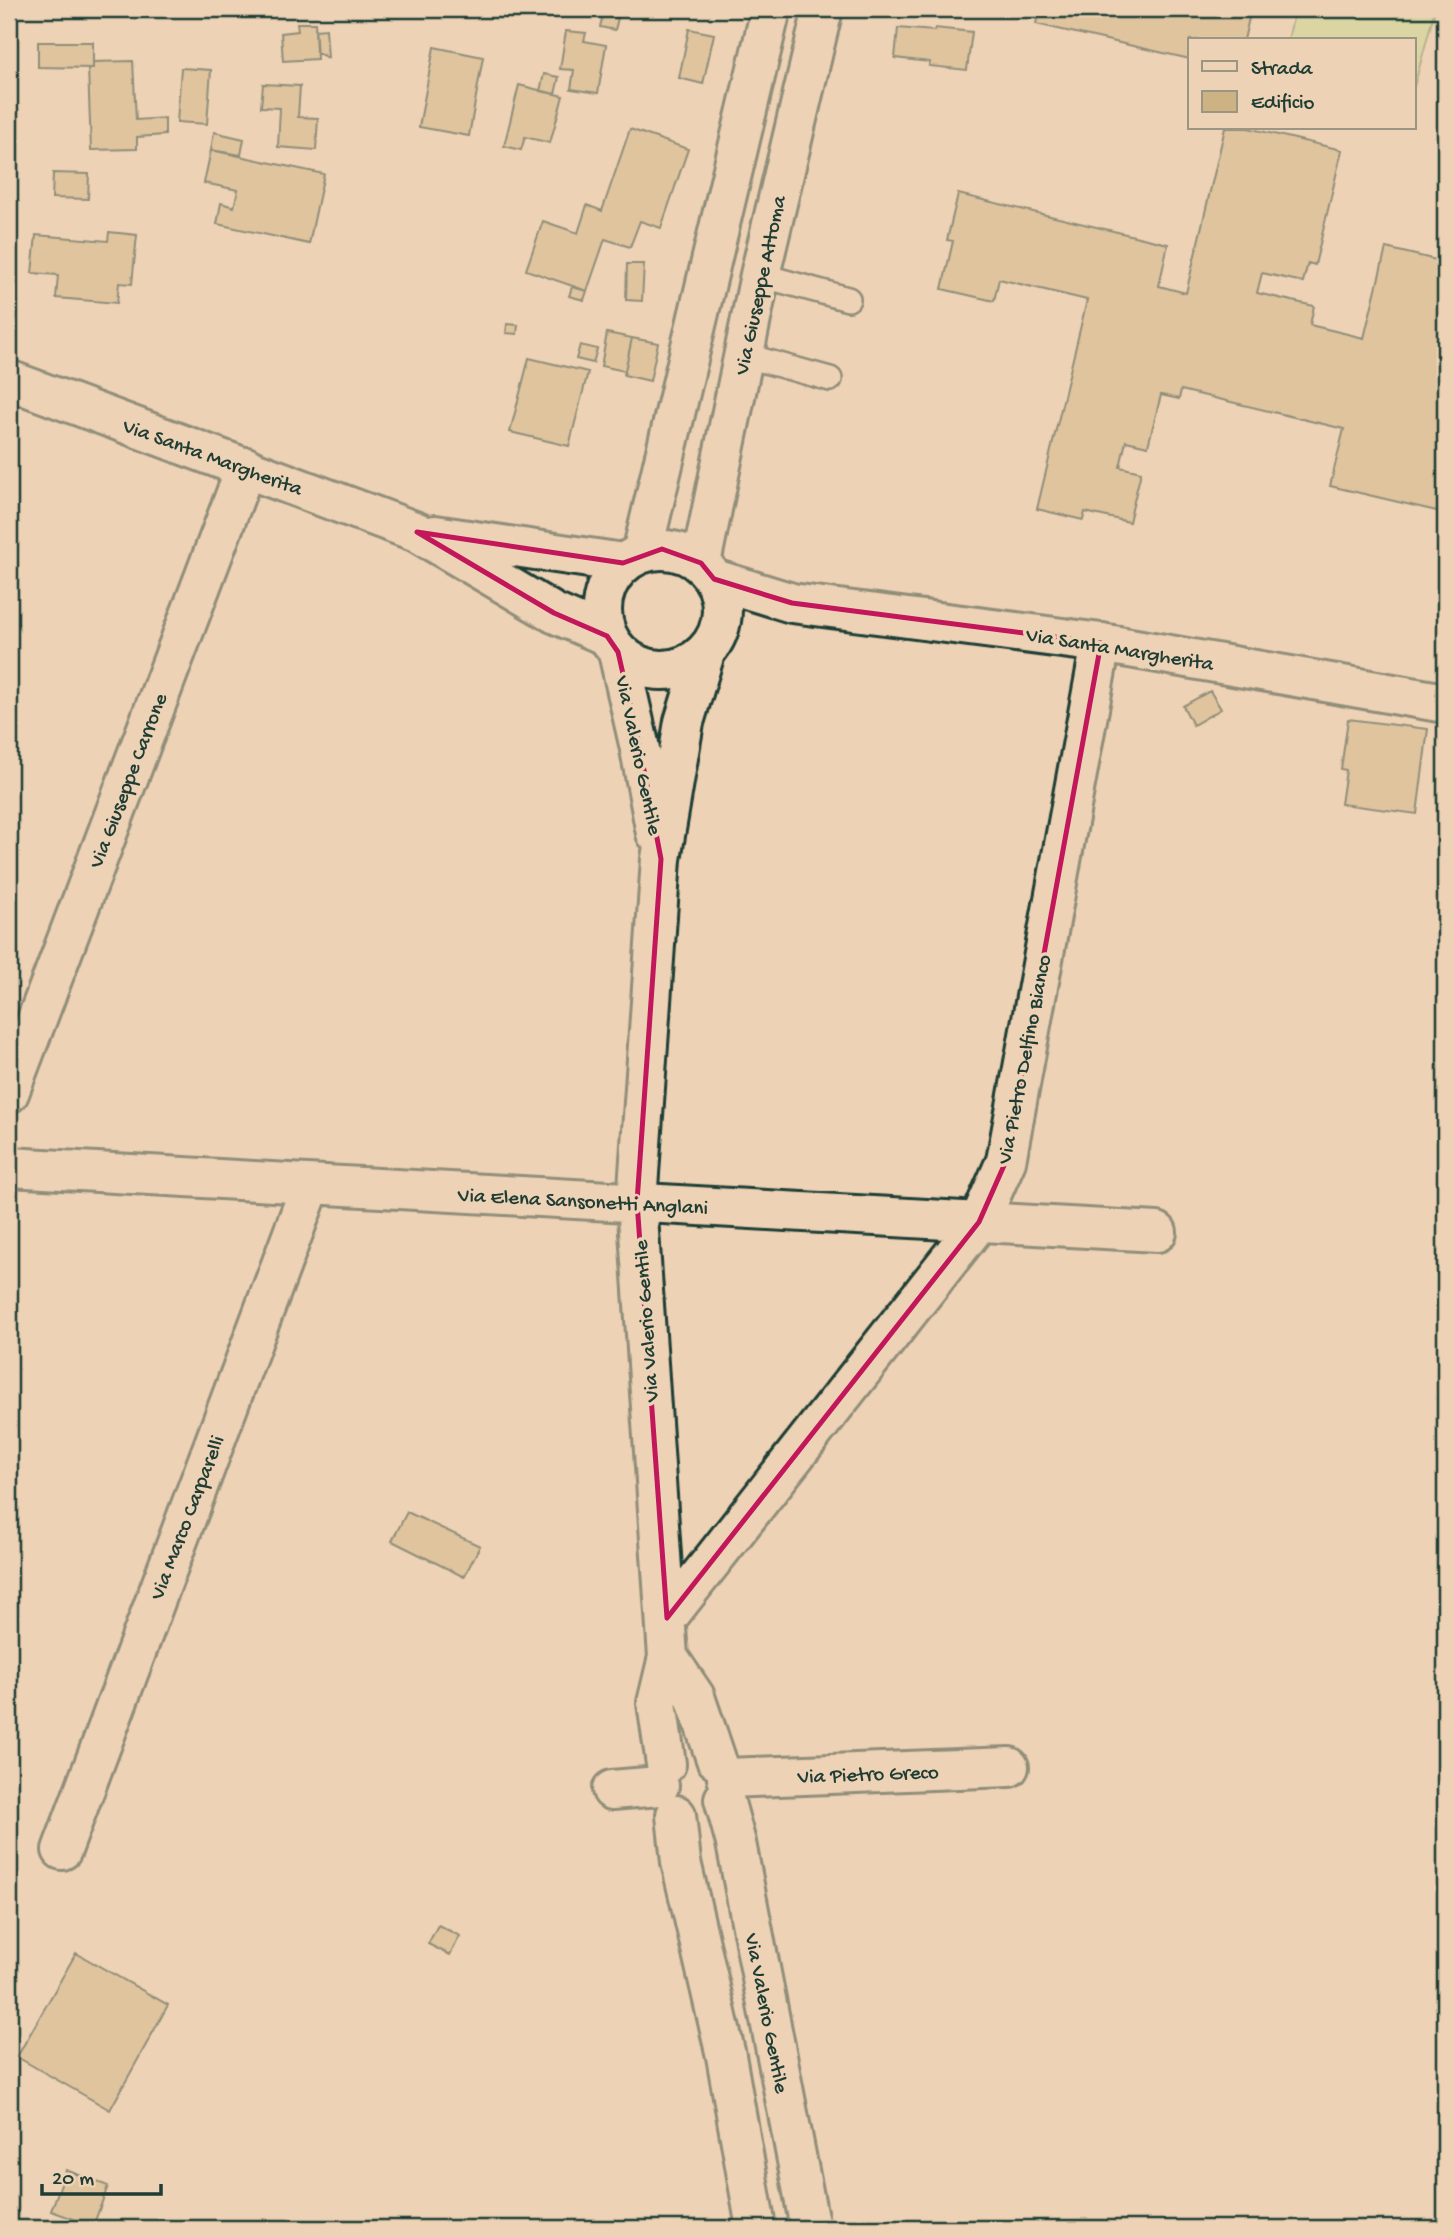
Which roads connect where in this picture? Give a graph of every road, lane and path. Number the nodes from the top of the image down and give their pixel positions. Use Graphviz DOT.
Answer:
graph roads {
  1 [pos="771,9"];
  2 [pos="822,9"];
  3 [pos="760,275"];
  4 [pos="848,299"];
  5 [pos="743,355"];
  6 [pos="830,379"];
  7 [pos="9,380"];
  8 [pos="246,467"];
  9 [pos="418,532"];
  10 [pos="633,558"];
  11 [pos="708,571"];
  12 [pos="792,603"];
  13 [pos="1101,643"];
  14 [pos="612,644"];
  15 [pos="711,645"];
  16 [pos="1445,703"];
  17 [pos="661,859"];
  18 [pos="9,1093"];
  19 [pos="9,1167"];
  20 [pos="311,1185"];
  21 [pos="637,1202"];
  22 [pos="979,1222"];
  23 [pos="1157,1232"];
  24 [pos="667,1618"];
  25 [pos="668,1657"];
  26 [pos="1009,1768"];
  27 [pos="722,1779"];
  28 [pos="667,1788"];
  29 [pos="612,1790"];
  30 [pos="62,1850"];
  31 [pos="756,2228"];
  32 [pos="810,2228"];
  1 -- 10 [label="street"];
  2 -- 3 [label="street, Via Giuseppe Attoma"];
  3 -- 4 [label="lane"];
  3 -- 5 [label="street, Via Giuseppe Attoma"];
  5 -- 6 [label="lane"];
  5 -- 11 [label="street, Via Giuseppe Attoma"];
  7 -- 8 [label="street, Via Santa Margherita"];
  8 -- 9 [label="street, Via Santa Margherita"];
  8 -- 18 [label="street, Via Giuseppe Carrone"];
  9 -- 10 [label="street, Via Santa Margherita"];
  9 -- 14 [label="street, Via Santa Margherita"];
  10 -- 11 [label="street"];
  10 -- 14 [label="street"];
  11 -- 12 [label="street, Via Santa Margherita"];
  11 -- 15 [label="street"];
  12 -- 13 [label="street, Via Santa Margherita"];
  12 -- 15 [label="street"];
  13 -- 16 [label="street, Via Santa Margherita"];
  13 -- 22 [label="street, Via Pietro Delfino Bianco"];
  14 -- 15 [label="street"];
  14 -- 17 [label="street, Via Valerio Gentile"];
  15 -- 17 [label="street, Via Valerio Gentile"];
  17 -- 21 [label="street, Via Valerio Gentile"];
  19 -- 20 [label="street, Via Elena Sansonetti Anglani"];
  20 -- 21 [label="street, Via Elena Sansonetti Anglani"];
  20 -- 30 [label="street, Via Marco Carparelli"];
  21 -- 22 [label="street, Via Elena Sansonetti Anglani"];
  21 -- 24 [label="street, Via Valerio Gentile"];
  22 -- 23 [label="street, Via Elena Sansonetti Anglani"];
  22 -- 24 [label="street, Via Pietro Delfino Bianco"];
  24 -- 25 [label="street, Via Valerio Gentile"];
  25 -- 27 [label="street, Via Valerio Gentile"];
  25 -- 28 [label="street, Via Valerio Gentile"];
  26 -- 27 [label="street, Via Pietro Greco"];
  27 -- 28 [label="street"];
  27 -- 28 [label="street"];
  27 -- 32 [label="street, Via Valerio Gentile"];
  28 -- 29 [label="street"];
  28 -- 31 [label="street, Via Valerio Gentile"];
}
